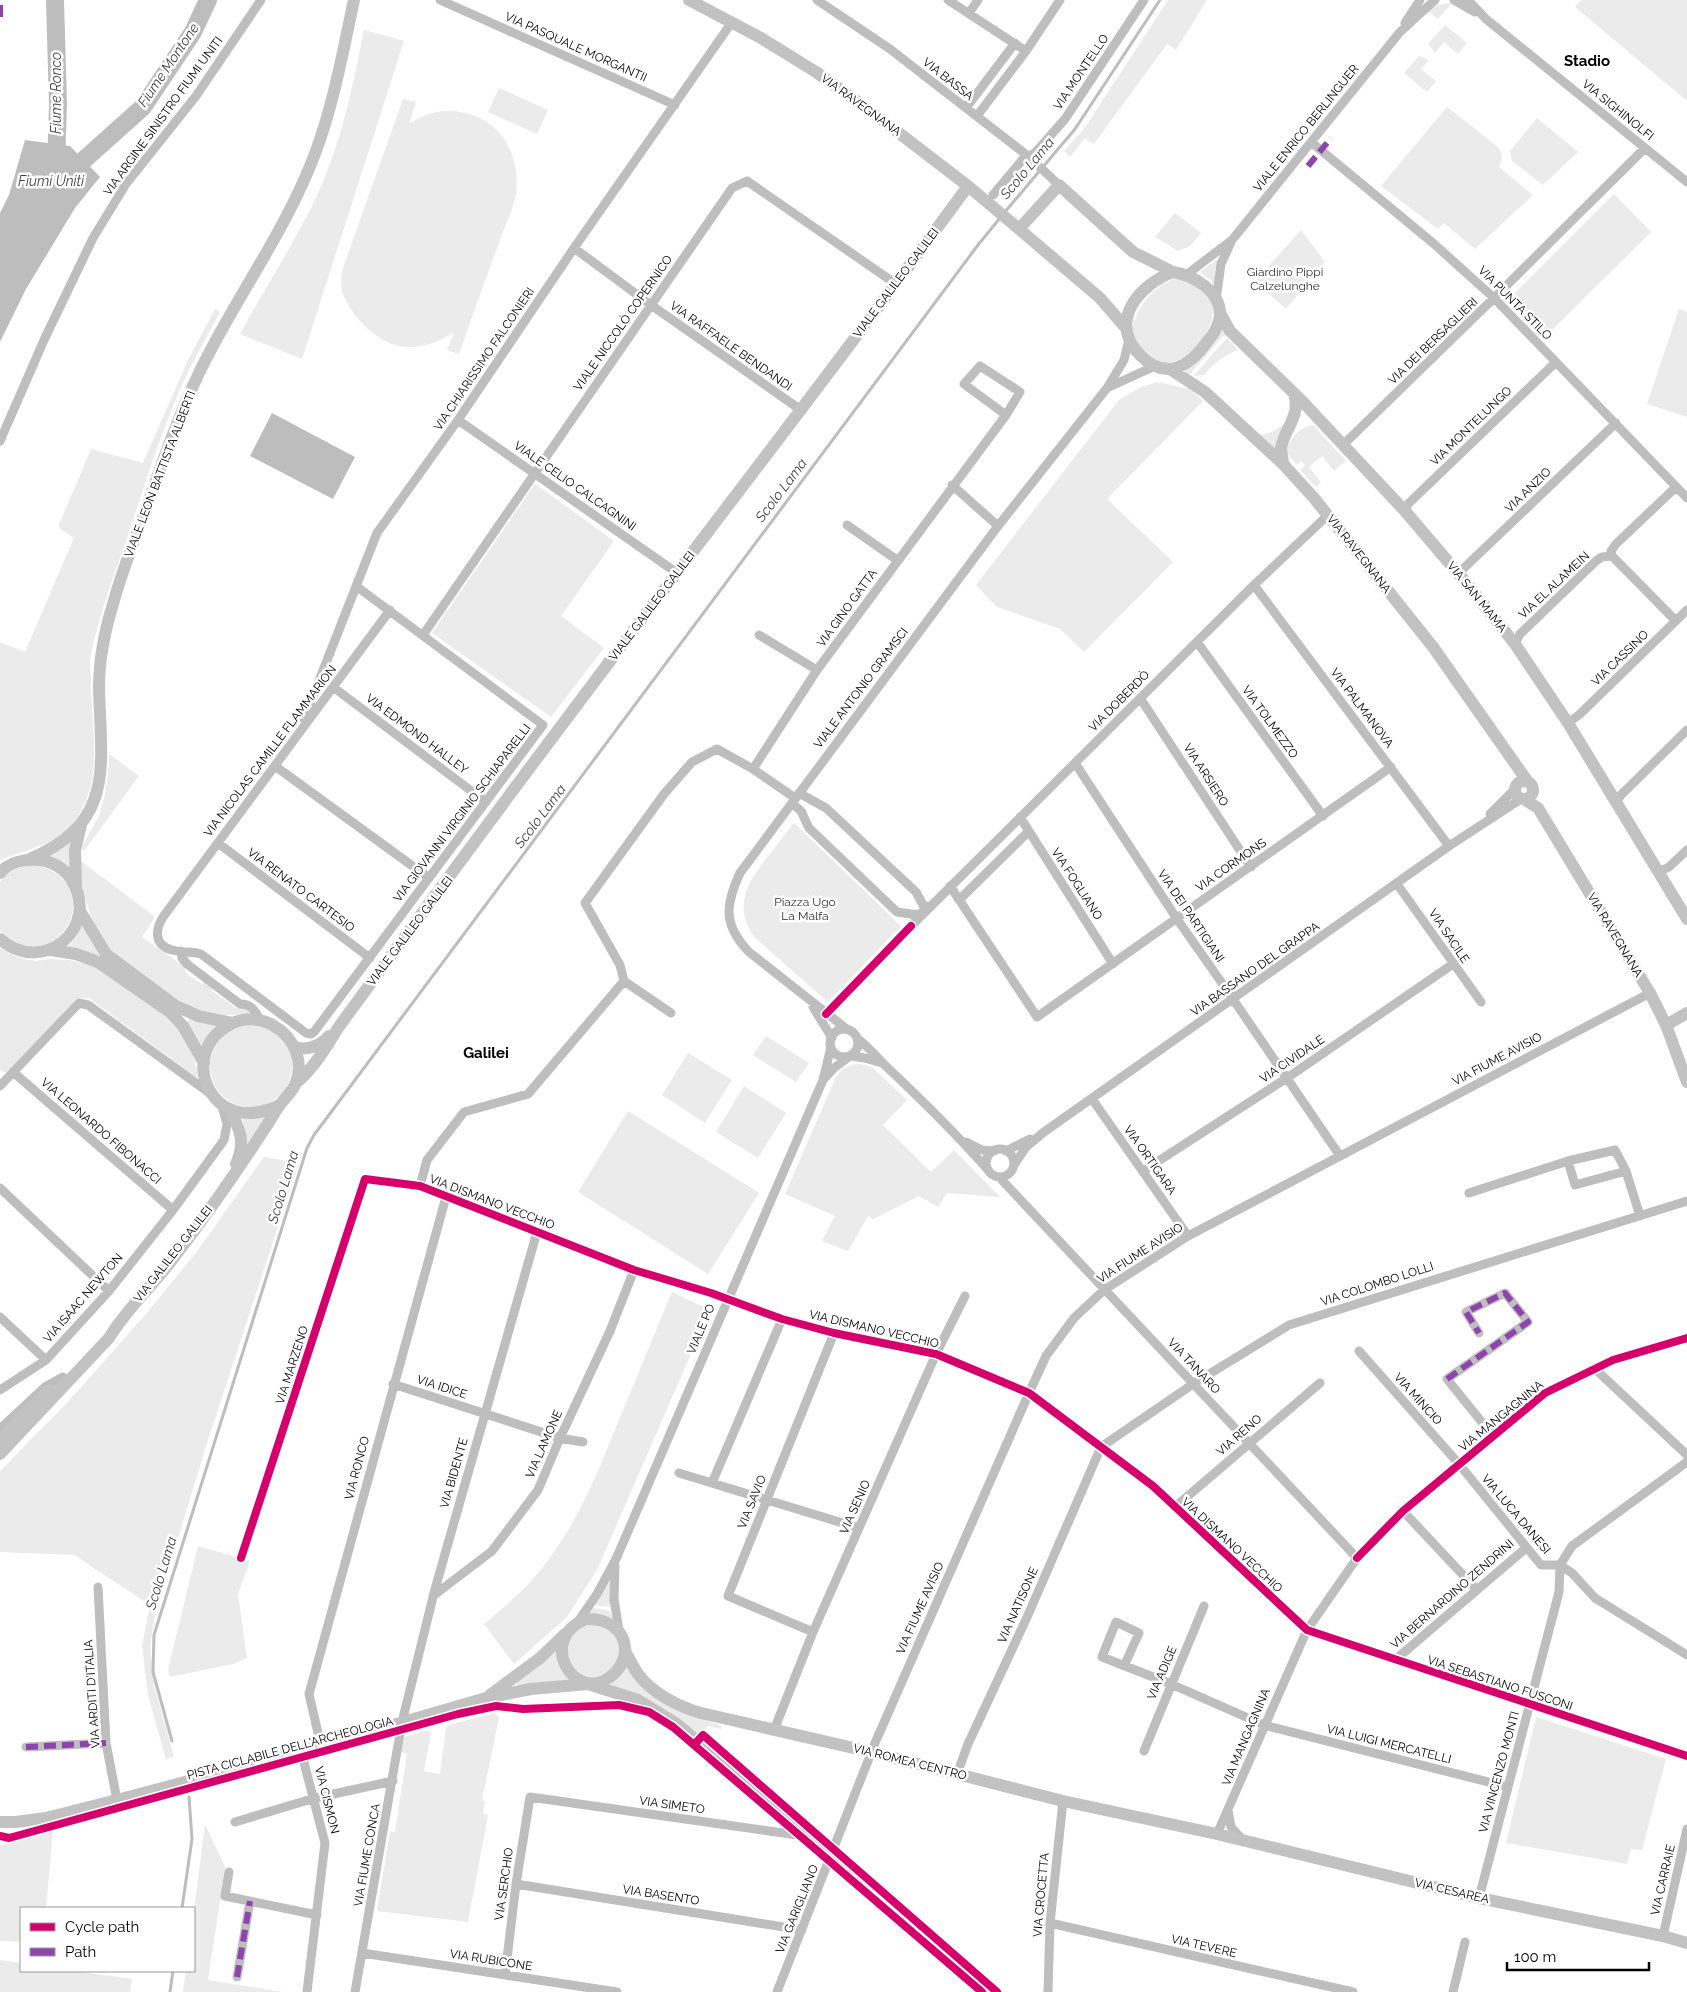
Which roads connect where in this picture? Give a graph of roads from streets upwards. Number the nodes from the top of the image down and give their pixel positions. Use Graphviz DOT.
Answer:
graph roads {
  1 [pos="261,0"];
  2 [pos="354,0"];
  3 [pos="440,0"];
  4 [pos="689,0"];
  5 [pos="817,0"];
  6 [pos="948,0"];
  7 [pos="978,0"];
  8 [pos="1060,0"];
  9 [pos="1144,0"];
  10 [pos="1420,0"];
  11 [pos="1435,0"];
  12 [pos="1454,0"];
  13 [pos="1468,0"];
  14 [pos="969,13"];
  15 [pos="1486,19"];
  16 [pos="732,22"];
  17 [pos="1400,32"];
  18 [pos="1015,44"];
  19 [pos="1026,51"];
  20 [pos="675,105"];
  21 [pos="966,108"];
  22 [pos="977,116"];
  23 [pos="1311,142"];
  24 [pos="1644,148"];
  25 [pos="1028,156"];
  26 [pos="1687,182"];
  27 [pos="1059,185"];
  28 [pos="968,186"];
  29 [pos="990,198"];
  30 [pos="1019,229"];
  31 [pos="1232,240"];
  32 [pos="574,248"];
  33 [pos="1173,272"];
  34 [pos="1186,275"];
  35 [pos="896,284"];
  36 [pos="1494,298"];
  37 [pos="1216,300"];
  38 [pos="651,305"];
  39 [pos="1220,313"];
  40 [pos="1125,327"];
  41 [pos="1129,340"];
  42 [pos="1556,362"];
  43 [pos="1155,366"];
  44 [pos="1170,369"];
  45 [pos="1106,388"];
  46 [pos="1294,393"];
  47 [pos="801,410"];
  48 [pos="1006,415"];
  49 [pos="458,420"];
  50 [pos="1616,423"];
  51 [pos="0,441"];
  52 [pos="1344,444"];
  53 [pos="1283,464"];
  54 [pos="534,473"];
  55 [pos="952,485"];
  56 [pos="1676,487"];
  57 [pos="1687,498"];
  58 [pos="1405,511"];
  59 [pos="1328,515"];
  60 [pos="847,525"];
  61 [pos="998,526"];
  62 [pos="1612,556"];
  63 [pos="897,560"];
  64 [pos="1456,570"];
  65 [pos="677,573"];
  66 [pos="1254,585"];
  67 [pos="356,586"];
  68 [pos="390,610"];
  69 [pos="1687,610"];
  70 [pos="1676,621"];
  71 [pos="423,635"];
  72 [pos="759,635"];
  73 [pos="1196,642"];
  74 [pos="1514,644"];
  75 [pos="817,670"];
  76 [pos="333,687"];
  77 [pos="1140,698"];
  78 [pos="1568,723"];
  79 [pos="1687,730"];
  80 [pos="300,732"];
  81 [pos="517,759"];
  82 [pos="1075,762"];
  83 [pos="275,766"];
  84 [pos="1391,767"];
  85 [pos="531,769"];
  86 [pos="753,769"];
  87 [pos="1521,790"];
  88 [pos="795,798"];
  89 [pos="1617,801"];
  90 [pos="486,802"];
  91 [pos="818,804"];
  92 [pos="1323,816"];
  93 [pos="1020,817"];
  94 [pos="805,819"];
  95 [pos="81,825"];
  96 [pos="1028,832"];
  97 [pos="218,843"];
  98 [pos="1449,846"];
  99 [pos="451,849"];
  100 [pos="1687,850"];
  101 [pos="30,859"];
  102 [pos="464,859"];
  103 [pos="1251,867"];
  104 [pos="1658,872"];
  105 [pos="0,873"];
  106 [pos="428,878"];
  107 [pos="1397,884"];
  108 [pos="950,886"];
  109 [pos="76,887"];
  110 [pos="918,895"];
  111 [pos="959,900"];
  112 [pos="929,907"];
  113 [pos="80,911"];
  114 [pos="905,914"];
  115 [pos="1177,919"];
  116 [pos="1687,919"];
  117 [pos="911,926"];
  118 [pos="0,939"];
  119 [pos="51,950"];
  120 [pos="181,951"];
  121 [pos="370,958"];
  122 [pos="1113,964"];
  123 [pos="1453,964"];
  124 [pos="624,981"];
  125 [pos="253,993"];
  126 [pos="1650,993"];
  127 [pos="1233,999"];
  128 [pos="338,1000"];
  129 [pos="811,1002"];
  130 [pos="1481,1002"];
  131 [pos="247,1004"];
  132 [pos="352,1009"];
  133 [pos="275,1010"];
  134 [pos="671,1013"];
  135 [pos="1687,1013"];
  136 [pos="260,1020"];
  137 [pos="232,1023"];
  138 [pos="1666,1025"];
  139 [pos="338,1028"];
  140 [pos="280,1029"];
  141 [pos="848,1030"];
  142 [pos="857,1038"];
  143 [pos="831,1042"];
  144 [pos="294,1047"];
  145 [pos="850,1056"];
  146 [pos="204,1063"];
  147 [pos="882,1063"];
  148 [pos="13,1072"];
  149 [pos="1287,1078"];
  150 [pos="822,1080"];
  151 [pos="1687,1082"];
  152 [pos="295,1084"];
  153 [pos="0,1086"];
  154 [pos="1092,1099"];
  155 [pos="221,1102"];
  156 [pos="280,1105"];
  157 [pos="952,1130"];
  158 [pos="1044,1132"];
  159 [pos="994,1151"];
  160 [pos="1006,1151"];
  161 [pos="1340,1156"];
  162 [pos="1568,1161"];
  163 [pos="1013,1167"];
  164 [pos="989,1171"];
  165 [pos="1143,1171"];
  166 [pos="1626,1171"];
  167 [pos="999,1177"];
  168 [pos="229,1180"];
  169 [pos="365,1180"];
  170 [pos="420,1186"];
  171 [pos="0,1188"];
  172 [pos="1013,1191"];
  173 [pos="1470,1192"];
  174 [pos="446,1197"];
  175 [pos="1687,1201"];
  176 [pos="173,1210"];
  177 [pos="1640,1216"];
  178 [pos="537,1232"];
  179 [pos="1188,1236"];
  180 [pos="634,1270"];
  181 [pos="1104,1290"];
  182 [pos="109,1291"];
  183 [pos="964,1296"];
  184 [pos="728,1298"];
  185 [pos="0,1317"];
  186 [pos="782,1319"];
  187 [pos="115,1327"];
  188 [pos="834,1333"];
  189 [pos="1479,1333"];
  190 [pos="1685,1341"];
  191 [pos="1359,1351"];
  192 [pos="936,1354"];
  193 [pos="46,1360"];
  194 [pos="1594,1368"];
  195 [pos="63,1376"];
  196 [pos="1320,1383"];
  197 [pos="393,1384"];
  198 [pos="1194,1384"];
  199 [pos="0,1390"];
  200 [pos="1029,1392"];
  201 [pos="484,1413"];
  202 [pos="0,1429"];
  203 [pos="20,1432"];
  204 [pos="1493,1436"];
  205 [pos="560,1438"];
  206 [pos="0,1440"];
  207 [pos="583,1442"];
  208 [pos="1249,1442"];
  209 [pos="1101,1447"];
  210 [pos="0,1448"];
  211 [pos="0,1454"];
  212 [pos="1687,1455"];
  213 [pos="1687,1462"];
  214 [pos="1459,1464"];
  215 [pos="679,1473"];
  216 [pos="712,1483"];
  217 [pos="767,1499"];
  218 [pos="1175,1507"];
  219 [pos="1403,1511"];
  220 [pos="859,1528"];
  221 [pos="1526,1548"];
  222 [pos="241,1558"];
  223 [pos="1357,1558"];
  224 [pos="616,1559"];
  225 [pos="1560,1565"];
  226 [pos="98,1587"];
  227 [pos="1477,1590"];
  228 [pos="433,1596"];
  229 [pos="1204,1606"];
  230 [pos="577,1623"];
  231 [pos="1307,1630"];
  232 [pos="619,1632"];
  233 [pos="813,1632"];
  234 [pos="566,1633"];
  235 [pos="625,1651"];
  236 [pos="1687,1655"];
  237 [pos="1395,1660"];
  238 [pos="1124,1666"];
  239 [pos="588,1684"];
  240 [pos="1171,1684"];
  241 [pos="486,1698"];
  242 [pos="1530,1704"];
  243 [pos="402,1722"];
  244 [pos="1264,1726"];
  245 [pos="774,1730"];
  246 [pos="106,1743"];
  247 [pos="26,1746"];
  248 [pos="321,1746"];
  249 [pos="1144,1750"];
  250 [pos="301,1751"];
  251 [pos="871,1752"];
  252 [pos="1687,1756"];
  253 [pos="957,1774"];
  254 [pos="393,1781"];
  255 [pos="1508,1788"];
  256 [pos="530,1797"];
  257 [pos="315,1798"];
  258 [pos="118,1800"];
  259 [pos="1063,1801"];
  260 [pos="1228,1810"];
  261 [pos="0,1822"];
  262 [pos="236,1822"];
  263 [pos="1687,1830"];
  264 [pos="1224,1836"];
  265 [pos="811,1837"];
  266 [pos="1244,1841"];
  267 [pos="832,1855"];
  268 [pos="230,1872"];
  269 [pos="516,1884"];
  270 [pos="1480,1898"];
  271 [pos="250,1901"];
  272 [pos="316,1915"];
  273 [pos="1050,1924"];
  274 [pos="802,1930"];
  275 [pos="1663,1936"];
  276 [pos="1465,1942"];
  277 [pos="1687,1943"];
  278 [pos="362,1953"];
  279 [pos="505,1975"];
  280 [pos="237,1977"];
  281 [pos="561,1988"];
  282 [pos="307,1992"];
  283 [pos="355,1992"];
  284 [pos="617,1992"];
  285 [pos="778,1992"];
  286 [pos="989,1992"];
  287 [pos="1048,1992"];
  288 [pos="1353,1992"];
  289 [pos="1452,1992"];
  1 -- 51 [label="street, VIA ARGINE SINISTRO FIUMI UNITI"];
  2 -- 95 [label="street, VIALE LEON BATTISTA ALBERTI"];
  3 -- 20 [label="street, VIA PASQUALE MORGANTII"];
  4 -- 16 [label="street, VIA RAVEGNANA"];
  5 -- 21 [label="street, VIA BASSA"];
  6 -- 14 [label="street"];
  7 -- 14 [label="street"];
  8 -- 19 [label="street"];
  9 -- 25 [label="street, VIA MONTELLO"];
  10 -- 17 [label="street, VIALE ENRICO BERLINGUER"];
  11 -- 17 [label="street, VIALE ENRICO BERLINGUER"];
  12 -- 15 [label="street, VIA SIGHINOLFI"];
  13 -- 15 [label="street, VIA SIGHINOLFI"];
  14 -- 18 [label="street"];
  15 -- 24 [label="street, VIA SIGHINOLFI"];
  16 -- 20 [label="street, VIA CHIARISSIMO FALCONIERI"];
  16 -- 28 [label="street, VIA RAVEGNANA"];
  17 -- 23 [label="street, VIALE ENRICO BERLINGUER"];
  18 -- 19 [label="street"];
  18 -- 21 [label="street"];
  19 -- 22 [label="street"];
  20 -- 32 [label="street, VIA CHIARISSIMO FALCONIERI"];
  21 -- 22 [label="street, VIA BASSA"];
  22 -- 25 [label="street, VIA BASSA"];
  23 -- 31 [label="street, VIALE ENRICO BERLINGUER"];
  23 -- 36 [label="street, VIA PUNTA STILO"];
  24 -- 26 [label="street, VIA SIGHINOLFI"];
  24 -- 36 [label="street, VIA DEI BERSAGLIERI"];
  25 -- 27 [label="street, VIA BASSA"];
  25 -- 29 [label="street, VIA MONTELLO"];
  27 -- 30 [label="street"];
  27 -- 33 [label="street"];
  28 -- 29 [label="street, VIA RAVEGNANA"];
  28 -- 35 [label="street, VIALE GALILEO GALILEI"];
  29 -- 30 [label="street, VIA RAVEGNANA"];
  30 -- 40 [label="street, VIA RAVEGNANA"];
  31 -- 34 [label="street, VIALE ENRICO BERLINGUER"];
  31 -- 37 [label="street, VIALE ENRICO BERLINGUER"];
  32 -- 38 [label="street, VIA RAFFAELE BENDANDI"];
  32 -- 49 [label="street, VIA CHIARISSIMO FALCONIERI"];
  33 -- 34 [label="street"];
  33 -- 40 [label="street"];
  34 -- 37 [label="street"];
  35 -- 38 [label="street, VIALE NICCOLÒ COPERNICO"];
  35 -- 47 [label="street, VIALE GALILEO GALILEI"];
  36 -- 42 [label="street, VIA PUNTA STILO"];
  36 -- 52 [label="street, VIA DEI BERSAGLIERI"];
  37 -- 39 [label="street"];
  38 -- 47 [label="street, VIA RAFFAELE BENDANDI"];
  38 -- 54 [label="street, VIALE NICCOLÒ COPERNICO"];
  39 -- 44 [label="street"];
  39 -- 46 [label="street, VIA SAN MAMA"];
  40 -- 41 [label="street"];
  41 -- 43 [label="street"];
  41 -- 45 [label="street, VIALE ANTONIO GRAMSCI"];
  42 -- 50 [label="street, VIA PUNTA STILO"];
  42 -- 58 [label="street, VIA MONTELUNGO"];
  43 -- 44 [label="street"];
  43 -- 45 [label="street, VIALE ANTONIO GRAMSCI"];
  44 -- 53 [label="street, VIA RAVEGNANA"];
  45 -- 61 [label="street, VIALE ANTONIO GRAMSCI"];
  46 -- 52 [label="street, VIA SAN MAMA"];
  46 -- 53 [label="street"];
  47 -- 65 [label="street, VIALE GALILEO GALILEI"];
  48 -- 48 [label="street, VIA GINO GATTA"];
  48 -- 55 [label="street, VIA GINO GATTA"];
  49 -- 54 [label="street, VIALE CELIO CALCAGNINI"];
  49 -- 67 [label="street, VIA CHIARISSIMO FALCONIERI"];
  50 -- 56 [label="street, VIA PUNTA STILO"];
  50 -- 64 [label="street, VIA ANZIO"];
  52 -- 58 [label="street, VIA SAN MAMA"];
  53 -- 59 [label="street, VIA RAVEGNANA"];
  54 -- 65 [label="street, VIALE CELIO CALCAGNINI"];
  54 -- 71 [label="street, VIALE NICCOLÒ COPERNICO"];
  55 -- 61 [label="street"];
  55 -- 63 [label="street, VIA GINO GATTA"];
  56 -- 57 [label="street, VIA PUNTA STILO"];
  56 -- 62 [label="street"];
  58 -- 64 [label="street, VIA SAN MAMA"];
  59 -- 66 [label="street, VIA DOBERDÒ"];
  59 -- 87 [label="street, VIA RAVEGNANA"];
  60 -- 63 [label="street"];
  61 -- 88 [label="street, VIALE ANTONIO GRAMSCI"];
  62 -- 70 [label="street"];
  62 -- 74 [label="street, VIA EL ALAMEIN"];
  63 -- 75 [label="street, VIA GINO GATTA"];
  64 -- 74 [label="street, VIA SAN MAMA"];
  65 -- 85 [label="street, VIALE GALILEO GALILEI"];
  66 -- 73 [label="street, VIA DOBERDÒ"];
  66 -- 84 [label="street, VIA PALMANOVA"];
  67 -- 68 [label="street, VIA GIOVANNI VIRGINIO SCHIAPARELLI"];
  67 -- 80 [label="street, VIA CHIARISSIMO FALCONIERI"];
  68 -- 71 [label="street, VIA GIOVANNI VIRGINIO SCHIAPARELLI"];
  68 -- 76 [label="street, VIA NICOLAS CAMILLE FLAMMARION"];
  69 -- 70 [label="street, VIA CASSINO"];
  70 -- 78 [label="street, VIA CASSINO"];
  71 -- 81 [label="street, VIA GIOVANNI VIRGINIO SCHIAPARELLI"];
  72 -- 75 [label="street"];
  73 -- 77 [label="street, VIA DOBERDÒ"];
  73 -- 92 [label="street, VIA TOLMEZZO"];
  74 -- 78 [label="street, VIA SAN MAMA"];
  75 -- 86 [label="street, VIA GINO GATTA"];
  76 -- 80 [label="street, VIA NICOLAS CAMILLE FLAMMARION"];
  76 -- 90 [label="street, VIA EDMOND HALLEY"];
  77 -- 82 [label="street, VIA DOBERDÒ"];
  77 -- 103 [label="street, VIA ARSIERO"];
  78 -- 89 [label="street, VIA SAN MAMA"];
  79 -- 89 [label="street"];
  80 -- 83 [label="street, VIA NICOLAS CAMILLE FLAMMARION"];
  81 -- 85 [label="street"];
  81 -- 90 [label="street, VIA GIOVANNI VIRGINIO SCHIAPARELLI"];
  82 -- 93 [label="street, VIA DOBERDÒ"];
  82 -- 115 [label="street, VIA DEI PARTIGIANI"];
  83 -- 97 [label="street, VIA NICOLAS CAMILLE FLAMMARION"];
  83 -- 106 [label="street"];
  84 -- 92 [label="street, VIA CORMONS"];
  84 -- 98 [label="street, VIA PALMANOVA"];
  85 -- 102 [label="street, VIALE GALILEO GALILEI"];
  86 -- 88 [label="street"];
  86 -- 124 [label="street"];
  87 -- 98 [label="street, VIA BASSANO DEL GRAPPA"];
  87 -- 126 [label="street, VIA RAVEGNANA"];
  88 -- 91 [label="street"];
  88 -- 94 [label="street"];
  88 -- 129 [label="street, VIALE ANTONIO GRAMSCI"];
  89 -- 104 [label="street, VIA SAN MAMA"];
  90 -- 99 [label="street, VIA GIOVANNI VIRGINIO SCHIAPARELLI"];
  91 -- 94 [label="street"];
  91 -- 110 [label="street"];
  92 -- 103 [label="street, VIA CORMONS"];
  93 -- 96 [label="street, VIA FOGLIANO"];
  93 -- 108 [label="street, VIA DOBERDÒ"];
  94 -- 114 [label="street"];
  95 -- 101 [label="street, VIALE LEON BATTISTA ALBERTI"];
  95 -- 109 [label="street, VIALE LEON BATTISTA ALBERTI"];
  96 -- 111 [label="street"];
  96 -- 122 [label="street, VIA FOGLIANO"];
  97 -- 120 [label="street, VIA NICOLAS CAMILLE FLAMMARION"];
  97 -- 121 [label="street, VIA RENATO CARTESIO"];
  98 -- 107 [label="street, VIA BASSANO DEL GRAPPA"];
  99 -- 102 [label="street"];
  99 -- 106 [label="street, VIA GIOVANNI VIRGINIO SCHIAPARELLI"];
  100 -- 104 [label="street"];
  101 -- 105 [label="street, VIALE LEON BATTISTA ALBERTI"];
  101 -- 109 [label="street"];
  102 -- 132 [label="street, VIALE GALILEO GALILEI"];
  103 -- 115 [label="street, VIA CORMONS"];
  104 -- 116 [label="street, VIA SAN MAMA"];
  106 -- 121 [label="street, VIA GIOVANNI VIRGINIO SCHIAPARELLI"];
  107 -- 123 [label="street, VIA SACILE"];
  107 -- 127 [label="street, VIA BASSANO DEL GRAPPA"];
  108 -- 111 [label="street"];
  108 -- 112 [label="street, VIA DOBERDÒ"];
  109 -- 113 [label="street, VIALE LEON BATTISTA ALBERTI"];
  110 -- 112 [label="street"];
  110 -- 114 [label="street"];
  111 -- 122 [label="street, VIA CORMONS"];
  112 -- 114 [label="street"];
  112 -- 117 [label="street"];
  113 -- 119 [label="street"];
  113 -- 137 [label="street"];
  115 -- 122 [label="street, VIA CORMONS"];
  115 -- 127 [label="street, VIA DEI PARTIGIANI"];
  118 -- 119 [label="street"];
  119 -- 146 [label="street"];
  120 -- 125 [label="street"];
  120 -- 131 [label="street"];
  121 -- 128 [label="street, VIA GIOVANNI VIRGINIO SCHIAPARELLI"];
  123 -- 130 [label="street, VIA SACILE"];
  123 -- 149 [label="street, VIA CIVIDALE"];
  124 -- 134 [label="street"];
  124 -- 170 [label="street"];
  125 -- 131 [label="street"];
  125 -- 133 [label="street"];
  126 -- 138 [label="street, VIA RAVEGNANA"];
  126 -- 161 [label="street, VIA FIUME AVISIO"];
  127 -- 149 [label="street, VIA DEI PARTIGIANI"];
  127 -- 154 [label="street, VIA BASSANO DEL GRAPPA"];
  128 -- 132 [label="street"];
  128 -- 133 [label="street, VIA GIOVANNI VIRGINIO SCHIAPARELLI"];
  129 -- 141 [label="street, VIALE ANTONIO GRAMSCI"];
  129 -- 143 [label="street, VIALE ANTONIO GRAMSCI"];
  131 -- 136 [label="street"];
  132 -- 139 [label="street, VIALE GALILEO GALILEI"];
  133 -- 140 [label="street"];
  135 -- 138 [label="street"];
  136 -- 137 [label="street"];
  136 -- 140 [label="street"];
  137 -- 146 [label="street"];
  138 -- 151 [label="street, VIA RAVEGNANA"];
  139 -- 144 [label="street"];
  139 -- 152 [label="street"];
  140 -- 144 [label="street"];
  141 -- 142 [label="street"];
  141 -- 143 [label="street"];
  142 -- 145 [label="street"];
  142 -- 147 [label="street"];
  143 -- 145 [label="street"];
  143 -- 150 [label="street, VIALE PO"];
  144 -- 152 [label="street"];
  145 -- 147 [label="street"];
  145 -- 150 [label="street, VIALE PO"];
  146 -- 155 [label="street"];
  147 -- 157 [label="street"];
  148 -- 153 [label="street"];
  148 -- 155 [label="street"];
  148 -- 176 [label="street, VIA LEONARDO FIBONACCI"];
  149 -- 161 [label="street, VIA DEI PARTIGIANI"];
  149 -- 165 [label="street, VIA CIVIDALE"];
  150 -- 184 [label="street, VIALE PO"];
  152 -- 156 [label="street"];
  154 -- 158 [label="street, VIA BASSANO DEL GRAPPA"];
  154 -- 165 [label="street, VIA ORTIGARA"];
  155 -- 156 [label="street"];
  155 -- 168 [label="street, VIA GALILEO GALILEI"];
  155 -- 176 [label="street, VIA ISAAC NEWTON"];
  156 -- 168 [label="street, VIA GALILEO GALILEI"];
  157 -- 159 [label="street"];
  157 -- 164 [label="street"];
  158 -- 160 [label="street, VIA BASSANO DEL GRAPPA"];
  158 -- 163 [label="street, VIA BASSANO DEL GRAPPA"];
  159 -- 160 [label="street"];
  159 -- 164 [label="street"];
  160 -- 163 [label="street"];
  161 -- 179 [label="street, VIA FIUME AVISIO"];
  162 -- 166 [label="street"];
  162 -- 166 [label="street"];
  162 -- 173 [label="street"];
  163 -- 167 [label="street"];
  163 -- 172 [label="street"];
  164 -- 167 [label="street"];
  165 -- 179 [label="street, VIA ORTIGARA"];
  166 -- 177 [label="street"];
  167 -- 172 [label="street, VIA TANARO"];
  168 -- 187 [label="street, VIA GALILEO GALILEI"];
  169 -- 170 [label="street, VIA DISMANO VECCHIO"];
  169 -- 222 [label="street, VIA MARZENO"];
  170 -- 174 [label="street, VIA DISMANO VECCHIO"];
  171 -- 182 [label="street"];
  172 -- 181 [label="street, VIA TANARO"];
  174 -- 178 [label="street, VIA DISMANO VECCHIO"];
  174 -- 197 [label="street, VIA RONCO"];
  175 -- 177 [label="street, VIA COLOMBO LOLLI"];
  176 -- 182 [label="street, VIA ISAAC NEWTON"];
  177 -- 198 [label="street, VIA COLOMBO LOLLI"];
  178 -- 180 [label="street, VIA DISMANO VECCHIO"];
  178 -- 201 [label="street, VIA BIDENTE"];
  179 -- 181 [label="street, VIA FIUME AVISIO"];
  180 -- 184 [label="street, VIA DISMANO VECCHIO"];
  180 -- 205 [label="street, VIA LAMONE"];
  181 -- 198 [label="street, VIA TANARO"];
  181 -- 200 [label="street, VIA FIUME AVISIO"];
  182 -- 193 [label="street, VIA ISAAC NEWTON"];
  183 -- 192 [label="street, VIA SENIO"];
  184 -- 186 [label="street, VIA DISMANO VECCHIO"];
  184 -- 224 [label="street, VIALE PO"];
  185 -- 193 [label="street"];
  186 -- 188 [label="street, VIA DISMANO VECCHIO"];
  186 -- 216 [label="street"];
  187 -- 195 [label="street, VIA GALILEO GALILEI"];
  187 -- 203 [label="street, VIA GALILEO GALILEI"];
  188 -- 192 [label="street, VIA DISMANO VECCHIO"];
  188 -- 217 [label="street, VIA SAVIO"];
  189 -- 204 [label="street"];
  190 -- 194 [label="street, VIA MANGAGNINA"];
  191 -- 214 [label="street, VIA MINCIO"];
  192 -- 200 [label="street, VIA DISMANO VECCHIO"];
  192 -- 220 [label="street, VIA SENIO"];
  193 -- 199 [label="street, VIA ISAAC NEWTON"];
  194 -- 204 [label="street, VIA MANGAGNINA"];
  194 -- 212 [label="street"];
  195 -- 202 [label="street"];
  195 -- 206 [label="street, VIA GALILEO GALILEI"];
  196 -- 208 [label="street, VIA RENO"];
  197 -- 201 [label="street, VIA IDICE"];
  197 -- 248 [label="street, VIA RONCO"];
  198 -- 208 [label="street, VIA TANARO"];
  198 -- 209 [label="street, VIA COLOMBO LOLLI"];
  200 -- 209 [label="street, VIA DISMANO VECCHIO"];
  200 -- 251 [label="street, VIA FIUME AVISIO"];
  201 -- 205 [label="street, VIA IDICE"];
  201 -- 228 [label="street, VIA BIDENTE"];
  203 -- 210 [label="street"];
  203 -- 211 [label="street, VIA GALILEO GALILEI"];
  204 -- 214 [label="street, VIA MANGAGNINA"];
  205 -- 207 [label="street, VIA IDICE"];
  205 -- 228 [label="street, VIA LAMONE"];
  208 -- 218 [label="street, VIA RENO"];
  208 -- 223 [label="street, VIA TANARO"];
  209 -- 218 [label="street, VIA DISMANO VECCHIO"];
  209 -- 253 [label="street, VIA NATISONE"];
  213 -- 225 [label="street"];
  214 -- 219 [label="street, VIA MANGAGNINA"];
  214 -- 221 [label="street, VIA LUCA DANESI"];
  215 -- 216 [label="street"];
  216 -- 217 [label="street"];
  217 -- 220 [label="street"];
  217 -- 233 [label="street, VIA SAVIO"];
  218 -- 231 [label="street, VIA DISMANO VECCHIO"];
  219 -- 223 [label="street, VIA MANGAGNINA"];
  219 -- 227 [label="street"];
  220 -- 233 [label="street, VIA SENIO"];
  221 -- 225 [label="street, VIA LUCA DANESI"];
  221 -- 227 [label="street, VIA BERNARDINO ZENDRINI"];
  223 -- 231 [label="street, VIA MANGAGNINA"];
  224 -- 230 [label="street, VIALE PO"];
  224 -- 232 [label="street, VIALE PO"];
  225 -- 236 [label="street"];
  225 -- 242 [label="street, VIA VINCENZO MONTI"];
  226 -- 246 [label="street, VIA ARDITI D'ITALIA"];
  227 -- 237 [label="street, VIA BERNARDINO ZENDRINI"];
  228 -- 243 [label="street, VIA BIDENTE"];
  229 -- 240 [label="street, VIA ADIGE"];
  230 -- 232 [label="street"];
  230 -- 234 [label="street"];
  231 -- 237 [label="street, VIA SEBASTIANO FUSCONI"];
  231 -- 244 [label="street, VIA MANGAGNINA"];
  232 -- 235 [label="street"];
  233 -- 245 [label="street, VIA SENIO"];
  234 -- 239 [label="street"];
  234 -- 241 [label="street"];
  235 -- 239 [label="street"];
  235 -- 245 [label="street, VIA ROMEA CENTRO"];
  237 -- 242 [label="street, VIA SEBASTIANO FUSCONI"];
  238 -- 238 [label="street, VIA LUIGI MERCATELLI"];
  238 -- 240 [label="street, VIA LUIGI MERCATELLI"];
  239 -- 241 [label="street"];
  239 -- 265 [label="street"];
  240 -- 244 [label="street, VIA LUIGI MERCATELLI"];
  240 -- 249 [label="street, VIA ADIGE"];
  241 -- 243 [label="street"];
  242 -- 252 [label="street, VIA SEBASTIANO FUSCONI"];
  242 -- 255 [label="street, VIA VINCENZO MONTI"];
  243 -- 248 [label="street"];
  243 -- 254 [label="street, VIA FIUME CONCA"];
  244 -- 255 [label="street, VIA LUIGI MERCATELLI"];
  244 -- 260 [label="street, VIA MANGAGNINA"];
  245 -- 251 [label="street, VIA ROMEA CENTRO"];
  246 -- 247 [label="street"];
  246 -- 258 [label="street, VIA ARDITI D'ITALIA"];
  248 -- 250 [label="street"];
  250 -- 257 [label="street, VIA CISMON"];
  250 -- 258 [label="street"];
  251 -- 253 [label="street, VIA ROMEA CENTRO"];
  251 -- 267 [label="street, VIA GARIGLIANO"];
  253 -- 259 [label="street, VIA ROMEA CENTRO"];
  254 -- 257 [label="street"];
  254 -- 278 [label="street, VIA FIUME CONCA"];
  255 -- 270 [label="street, VIA VINCENZO MONTI"];
  256 -- 265 [label="street, VIA SIMETO"];
  256 -- 269 [label="street, VIA SERCHIO"];
  257 -- 262 [label="street"];
  257 -- 272 [label="street, VIA CISMON"];
  258 -- 261 [label="street"];
  259 -- 264 [label="street, VIA ROMEA CENTRO"];
  259 -- 273 [label="street, VIA CROCETTA"];
  260 -- 264 [label="street, VIA MANGAGNINA"];
  260 -- 266 [label="street"];
  263 -- 275 [label="street, VIA CARRAIE"];
  264 -- 266 [label="street, VIA CESAREA"];
  265 -- 267 [label="street"];
  266 -- 270 [label="street, VIA CESAREA"];
  267 -- 274 [label="street, VIA GARIGLIANO"];
  267 -- 286 [label="street"];
  268 -- 271 [label="street"];
  269 -- 274 [label="street, VIA BASENTO"];
  269 -- 279 [label="street, VIA SERCHIO"];
  270 -- 275 [label="street, VIA CESAREA"];
  271 -- 272 [label="street"];
  271 -- 280 [label="street"];
  272 -- 282 [label="street, VIA CISMON"];
  273 -- 287 [label="street, VIA CROCETTA"];
  273 -- 288 [label="street, VIA TEVERE"];
  274 -- 285 [label="street, VIA GARIGLIANO"];
  275 -- 277 [label="street, VIA CESAREA"];
  276 -- 289 [label="street"];
  278 -- 279 [label="street, VIA RUBICONE"];
  278 -- 283 [label="street, VIA FIUME CONCA"];
  279 -- 281 [label="street, VIA RUBICONE"];
  281 -- 284 [label="street, VIA RUBICONE"];
}
